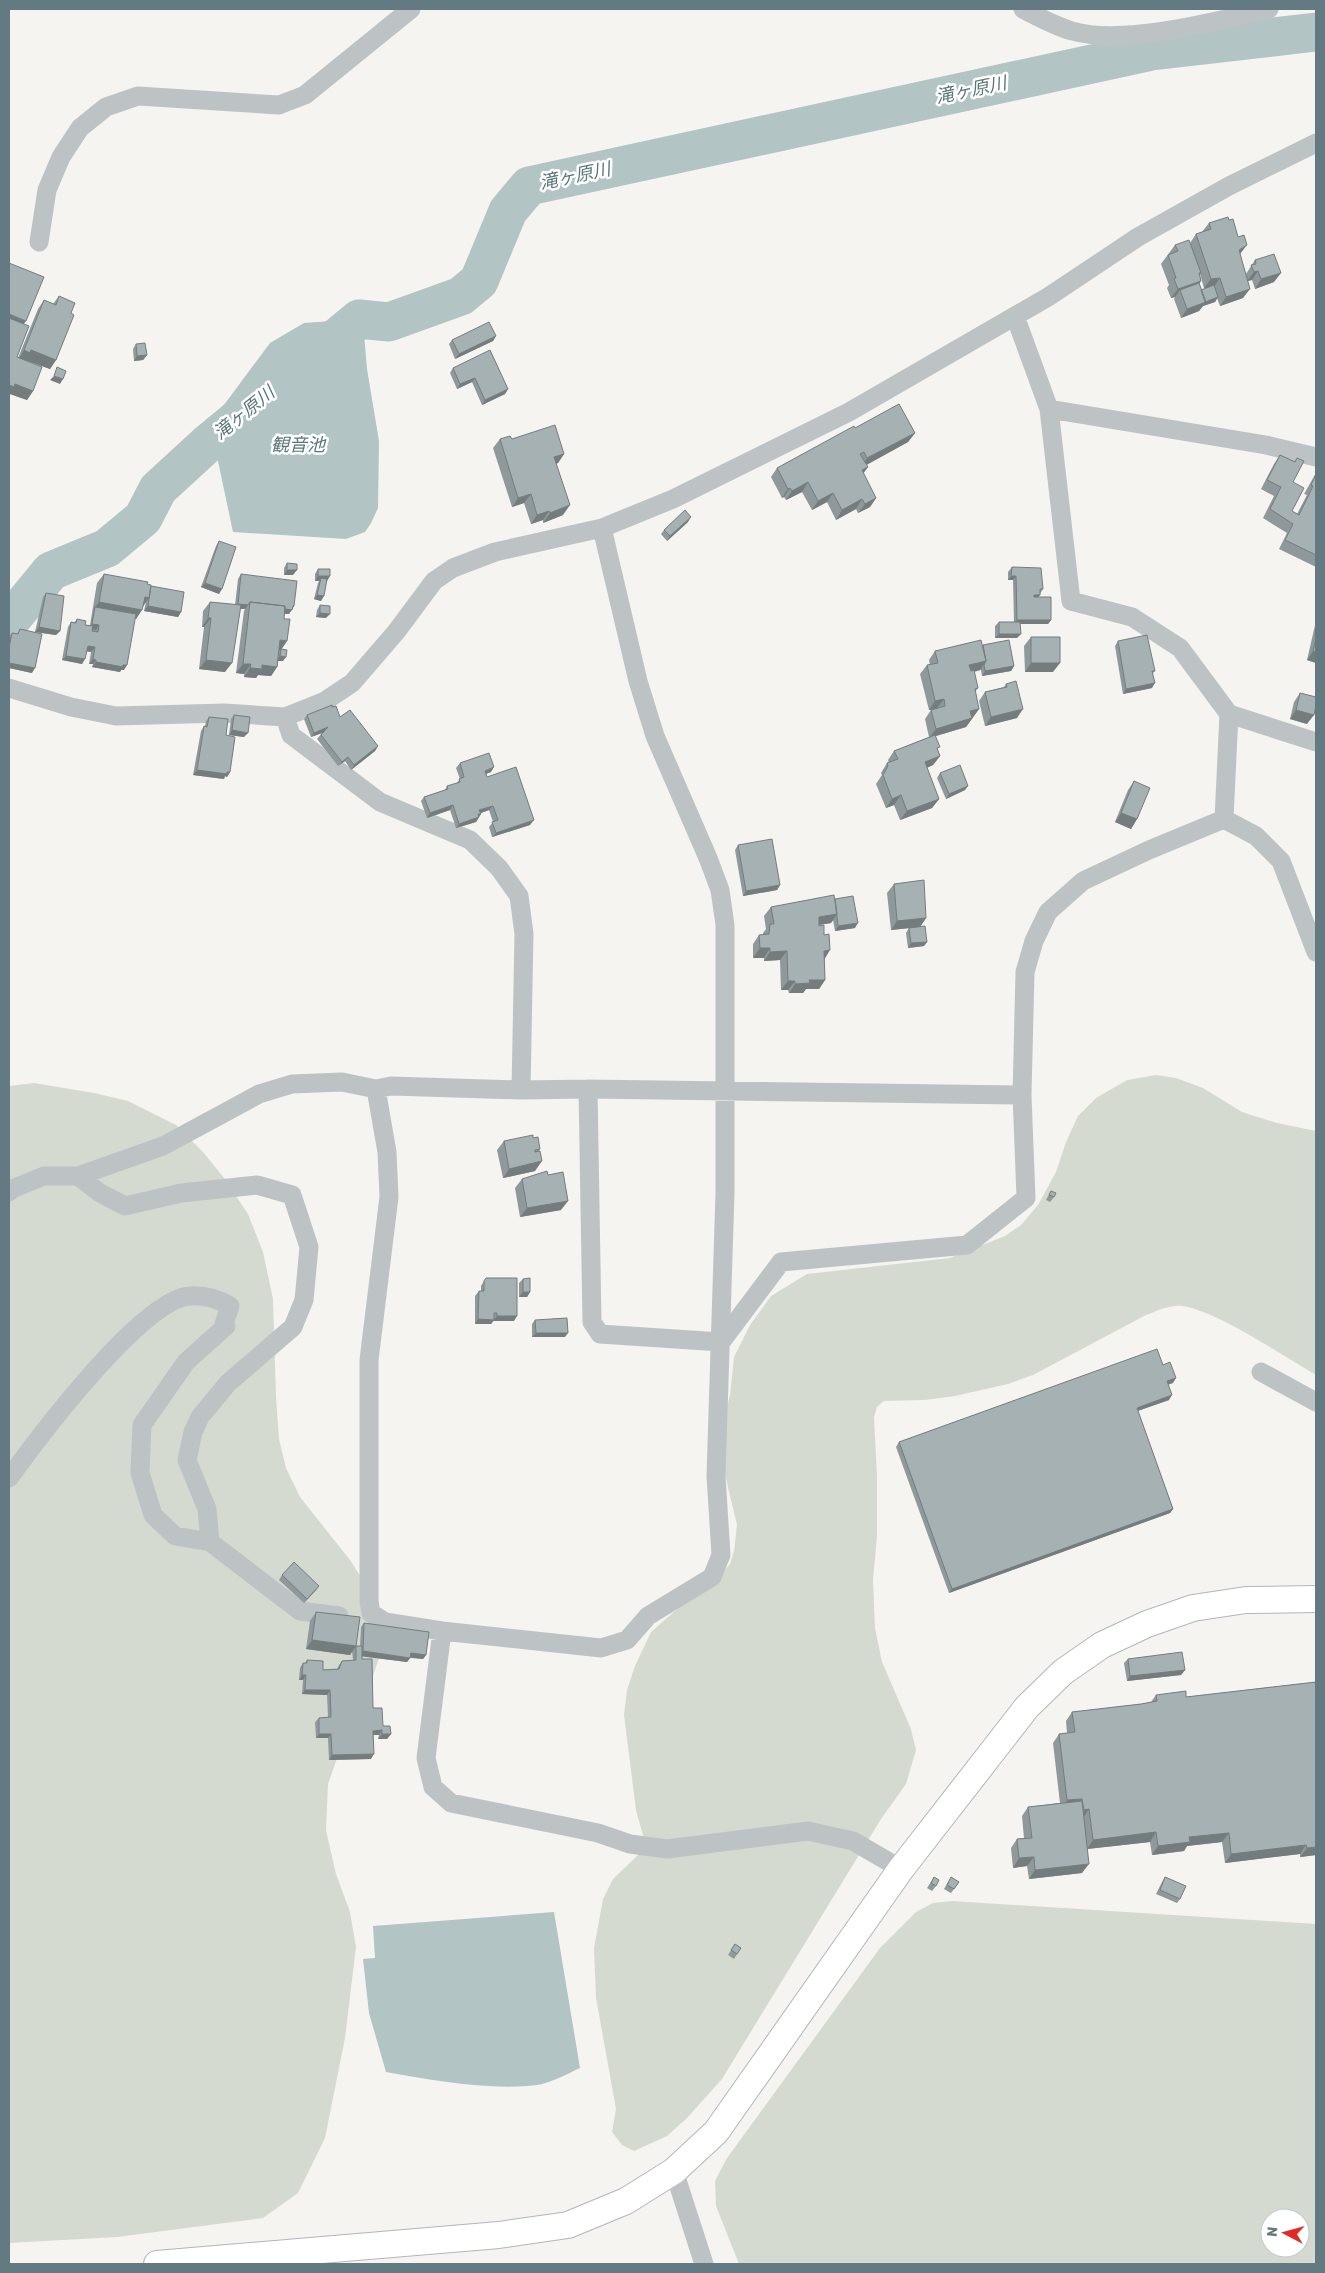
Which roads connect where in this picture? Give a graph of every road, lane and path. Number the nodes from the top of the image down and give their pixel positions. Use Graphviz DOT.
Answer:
graph roads {
  1 [pos="411,9"];
  2 [pos="1023,9"];
  3 [pos="1269,9"];
  4 [pos="1316,143"];
  5 [pos="39,242"];
  6 [pos="1015,316"];
  7 [pos="1049,409"];
  8 [pos="1316,458"];
  9 [pos="602,528"];
  10 [pos="9,688"];
  11 [pos="1229,714"];
  12 [pos="285,717"];
  13 [pos="1316,742"];
  14 [pos="1224,819"];
  15 [pos="1316,952"];
  16 [pos="376,1089"];
  17 [pos="588,1089"];
  18 [pos="521,1090"];
  19 [pos="724,1090"];
  20 [pos="1022,1095"];
  21 [pos="78,1176"];
  22 [pos="9,1192"];
  23 [pos="721,1342"];
  24 [pos="1261,1372"];
  25 [pos="1316,1402"];
  26 [pos="9,1478"];
  27 [pos="210,1542"];
  28 [pos="1316,1599"];
  29 [pos="371,1613"];
  30 [pos="442,1631"];
  31 [pos="901,1869"];
  32 [pos="674,2171"];
  33 [pos="157,2264"];
  34 [pos="704,2264"];
  1 -- 5 [label="street"];
  2 -- 3 [label="street"];
  4 -- 6 [label="street"];
  6 -- 7 [label="street"];
  6 -- 9 [label="street"];
  7 -- 8 [label="street"];
  7 -- 11 [label="street"];
  9 -- 12 [label="street"];
  9 -- 19 [label="street"];
  10 -- 12 [label="street"];
  11 -- 13 [label="street"];
  11 -- 14 [label="street"];
  12 -- 18 [label="street"];
  14 -- 15 [label="street"];
  14 -- 20 [label="street"];
  16 -- 18 [label="street"];
  16 -- 21 [label="street"];
  16 -- 29 [label="street"];
  17 -- 18 [label="street"];
  17 -- 19 [label="street"];
  17 -- 23 [label="street"];
  19 -- 20 [label="street"];
  19 -- 23 [label="street"];
  20 -- 23 [label="street"];
  21 -- 22 [label="street"];
  21 -- 27 [label="street"];
  23 -- 30 [label="street"];
  24 -- 25 [label="street"];
  26 -- 27 [label="street"];
  27 -- 29 [label="street"];
  28 -- 31 [label="street"];
  29 -- 30 [label="street"];
  30 -- 31 [label="street"];
  31 -- 32 [label="street"];
  32 -- 33 [label="street"];
  32 -- 34 [label="street"];
}
